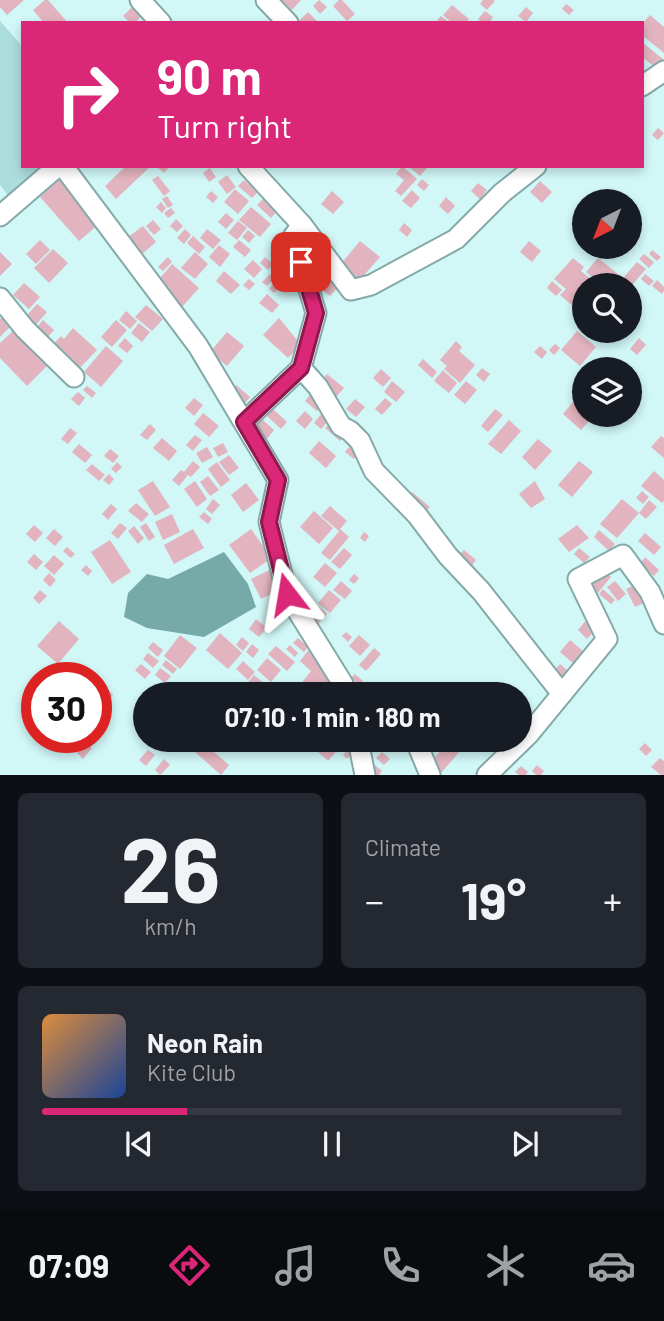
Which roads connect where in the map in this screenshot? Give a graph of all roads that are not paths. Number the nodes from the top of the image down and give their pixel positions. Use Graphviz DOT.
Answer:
graph roads {
  1 [pos="140,0"];
  2 [pos="266,0"];
  3 [pos="159,21"];
  4 [pos="286,21"];
  5 [pos="664,71"];
  6 [pos="644,85"];
  7 [pos="59,168"];
  8 [pos="63,168"];
  9 [pos="250,168"];
  10 [pos="533,168"];
  11 [pos="0,216"];
  12 [pos="302,225"];
  13 [pos="0,298"];
  14 [pos="301,368"];
  15 [pos="74,377"];
  16 [pos="244,422"];
  17 [pos="664,624"];
  18 [pos="340,682"];
  19 [pos="562,694"];
  20 [pos="360,752"];
  21 [pos="420,752"];
  22 [pos="365,775"];
  23 [pos="430,775"];
  24 [pos="487,775"];
  1 -- 3 [label="street"];
  2 -- 4 [label="street"];
  5 -- 6 [label="street"];
  7 -- 11 [label="street"];
  8 -- 16 [label="street"];
  9 -- 12 [label="street"];
  10 -- 12 [label="street"];
  12 -- 14 [label="street"];
  13 -- 15 [label="street"];
  14 -- 16 [label="street"];
  14 -- 19 [label="street"];
  16 -- 18 [label="street"];
  17 -- 19 [label="street"];
  19 -- 24 [label="street"];
  20 -- 22 [label="street"];
  21 -- 23 [label="street"];
}
